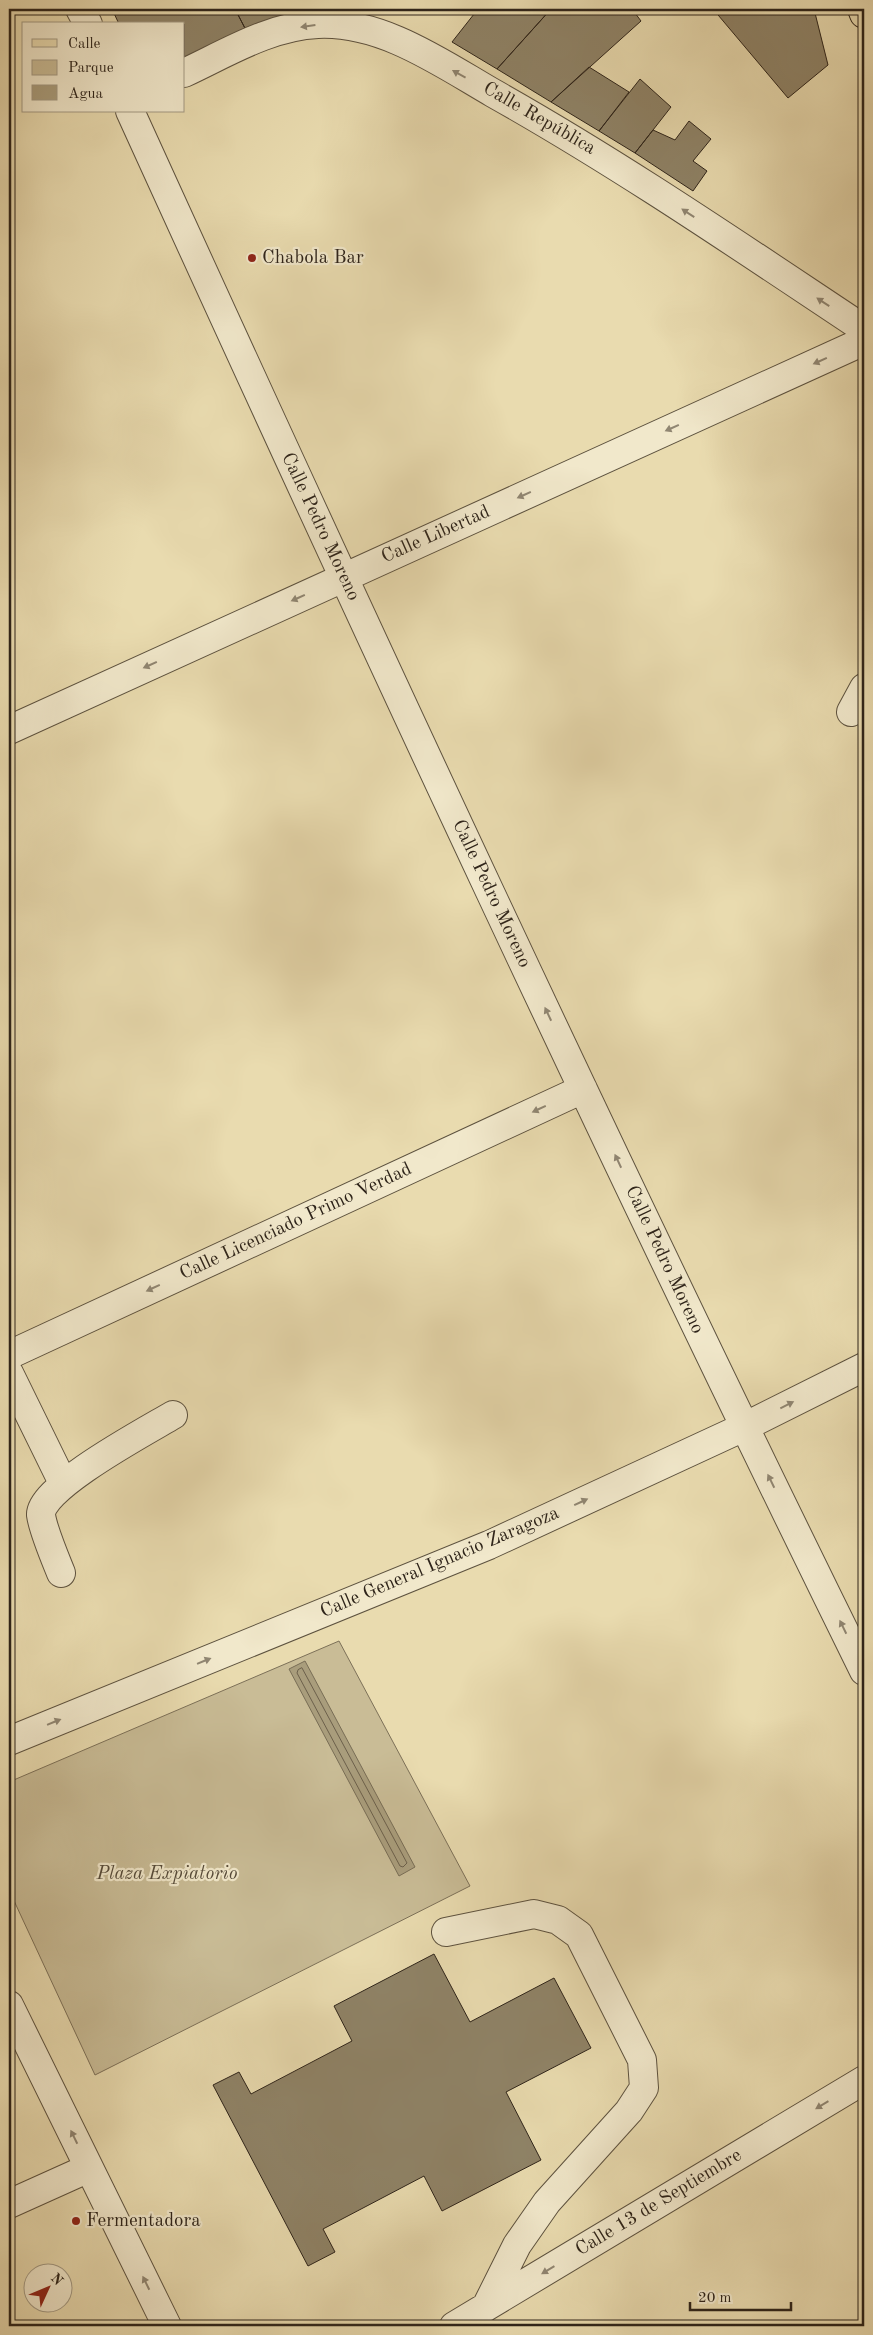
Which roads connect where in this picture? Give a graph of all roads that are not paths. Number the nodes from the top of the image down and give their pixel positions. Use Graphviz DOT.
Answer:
graph roads {
  1 [pos="80,9"];
  2 [pos="862,9"];
  3 [pos="864,14"];
  4 [pos="87,22"];
  5 [pos="185,72"];
  6 [pos="130,112"];
  7 [pos="864,329"];
  8 [pos="864,340"];
  9 [pos="343,578"];
  10 [pos="864,688"];
  11 [pos="851,712"];
  12 [pos="9,730"];
  13 [pos="583,1088"];
  14 [pos="9,1355"];
  15 [pos="864,1367"];
  16 [pos="9,1372"];
  17 [pos="172,1415"];
  18 [pos="744,1427"];
  19 [pos="63,1483"];
  20 [pos="60,1573"];
  21 [pos="864,1671"];
  22 [pos="9,1741"];
  23 [pos="446,1932"];
  24 [pos="9,2005"];
  25 [pos="864,2080"];
  26 [pos="89,2168"];
  27 [pos="9,2204"];
  28 [pos="486,2307"];
  29 [pos="168,2326"];
  30 [pos="454,2326"];
  1 -- 4 [label="street"];
  2 -- 3 [label="main road"];
  7 -- 5 [label="street, Calle República, one-way"];
  6 -- 9 [label="street, Calle Pedro Moreno"];
  8 -- 9 [label="street, Calle Libertad, one-way"];
  9 -- 12 [label="street, Calle Libertad, one-way"];
  13 -- 9 [label="street, Calle Pedro Moreno, one-way"];
  10 -- 11 [label="street"];
  13 -- 14 [label="street, Calle Licenciado Primo Verdad, one-way"];
  18 -- 13 [label="street, Calle Pedro Moreno, one-way"];
  18 -- 15 [label="street, Calle General Ignacio Zaragoza, one-way"];
  16 -- 19 [label="street"];
  17 -- 19 [label="street"];
  21 -- 18 [label="street, Calle Pedro Moreno, one-way"];
  22 -- 18 [label="street, Calle General Ignacio Zaragoza, one-way"];
  19 -- 20 [label="street"];
  23 -- 28 [label="street"];
  26 -- 24 [label="street, one-way"];
  25 -- 28 [label="street, Calle 13 de Septiembre, one-way"];
  26 -- 27 [label="street"];
  29 -- 26 [label="street, one-way"];
  28 -- 30 [label="street, Calle 13 de Septiembre"];
}
